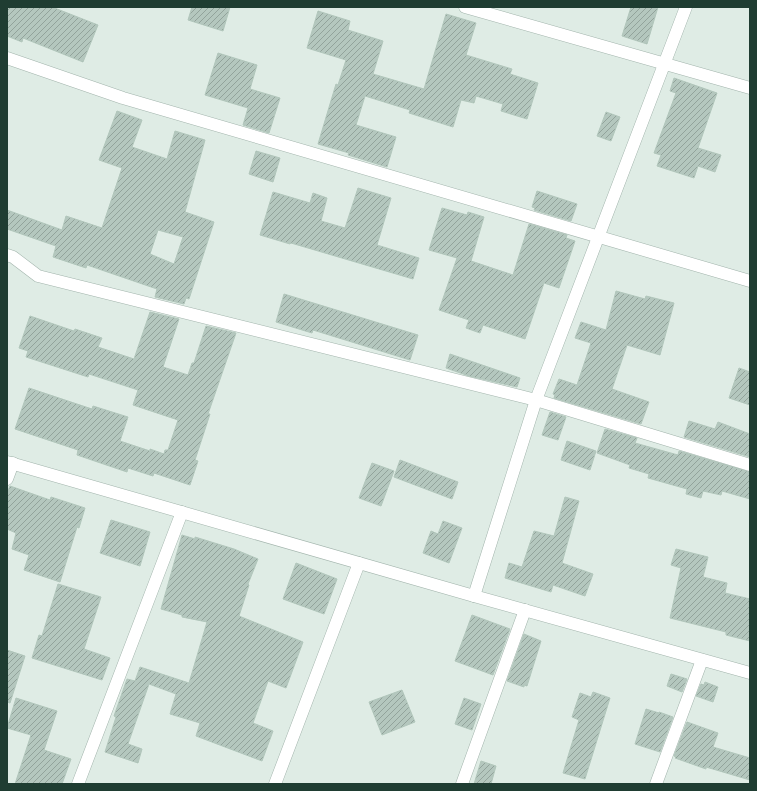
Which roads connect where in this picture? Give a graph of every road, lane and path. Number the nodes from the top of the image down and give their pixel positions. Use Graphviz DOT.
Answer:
graph roads {
  1 [pos="465,7"];
  2 [pos="686,7"];
  3 [pos="7,58"];
  4 [pos="664,64"];
  5 [pos="750,88"];
  6 [pos="598,237"];
  7 [pos="7,255"];
  8 [pos="750,281"];
  9 [pos="536,400"];
  10 [pos="10,463"];
  11 [pos="750,465"];
  12 [pos="7,479"];
  13 [pos="182,512"];
  14 [pos="359,563"];
  15 [pos="474,596"];
  16 [pos="525,610"];
  17 [pos="702,660"];
  18 [pos="750,673"];
  19 [pos="78,784"];
  20 [pos="275,784"];
  21 [pos="462,784"];
  22 [pos="656,784"];
  1 -- 4 [label="street"];
  2 -- 4 [label="street"];
  3 -- 6 [label="street"];
  4 -- 5 [label="street"];
  4 -- 6 [label="street"];
  6 -- 8 [label="street"];
  6 -- 9 [label="street"];
  7 -- 9 [label="street"];
  9 -- 11 [label="street"];
  9 -- 15 [label="street"];
  10 -- 12 [label="street"];
  10 -- 13 [label="street"];
  13 -- 14 [label="street"];
  13 -- 19 [label="street"];
  14 -- 15 [label="street"];
  14 -- 20 [label="street"];
  15 -- 16 [label="street"];
  16 -- 17 [label="street"];
  16 -- 21 [label="street"];
  17 -- 18 [label="street"];
  17 -- 22 [label="street"];
}
